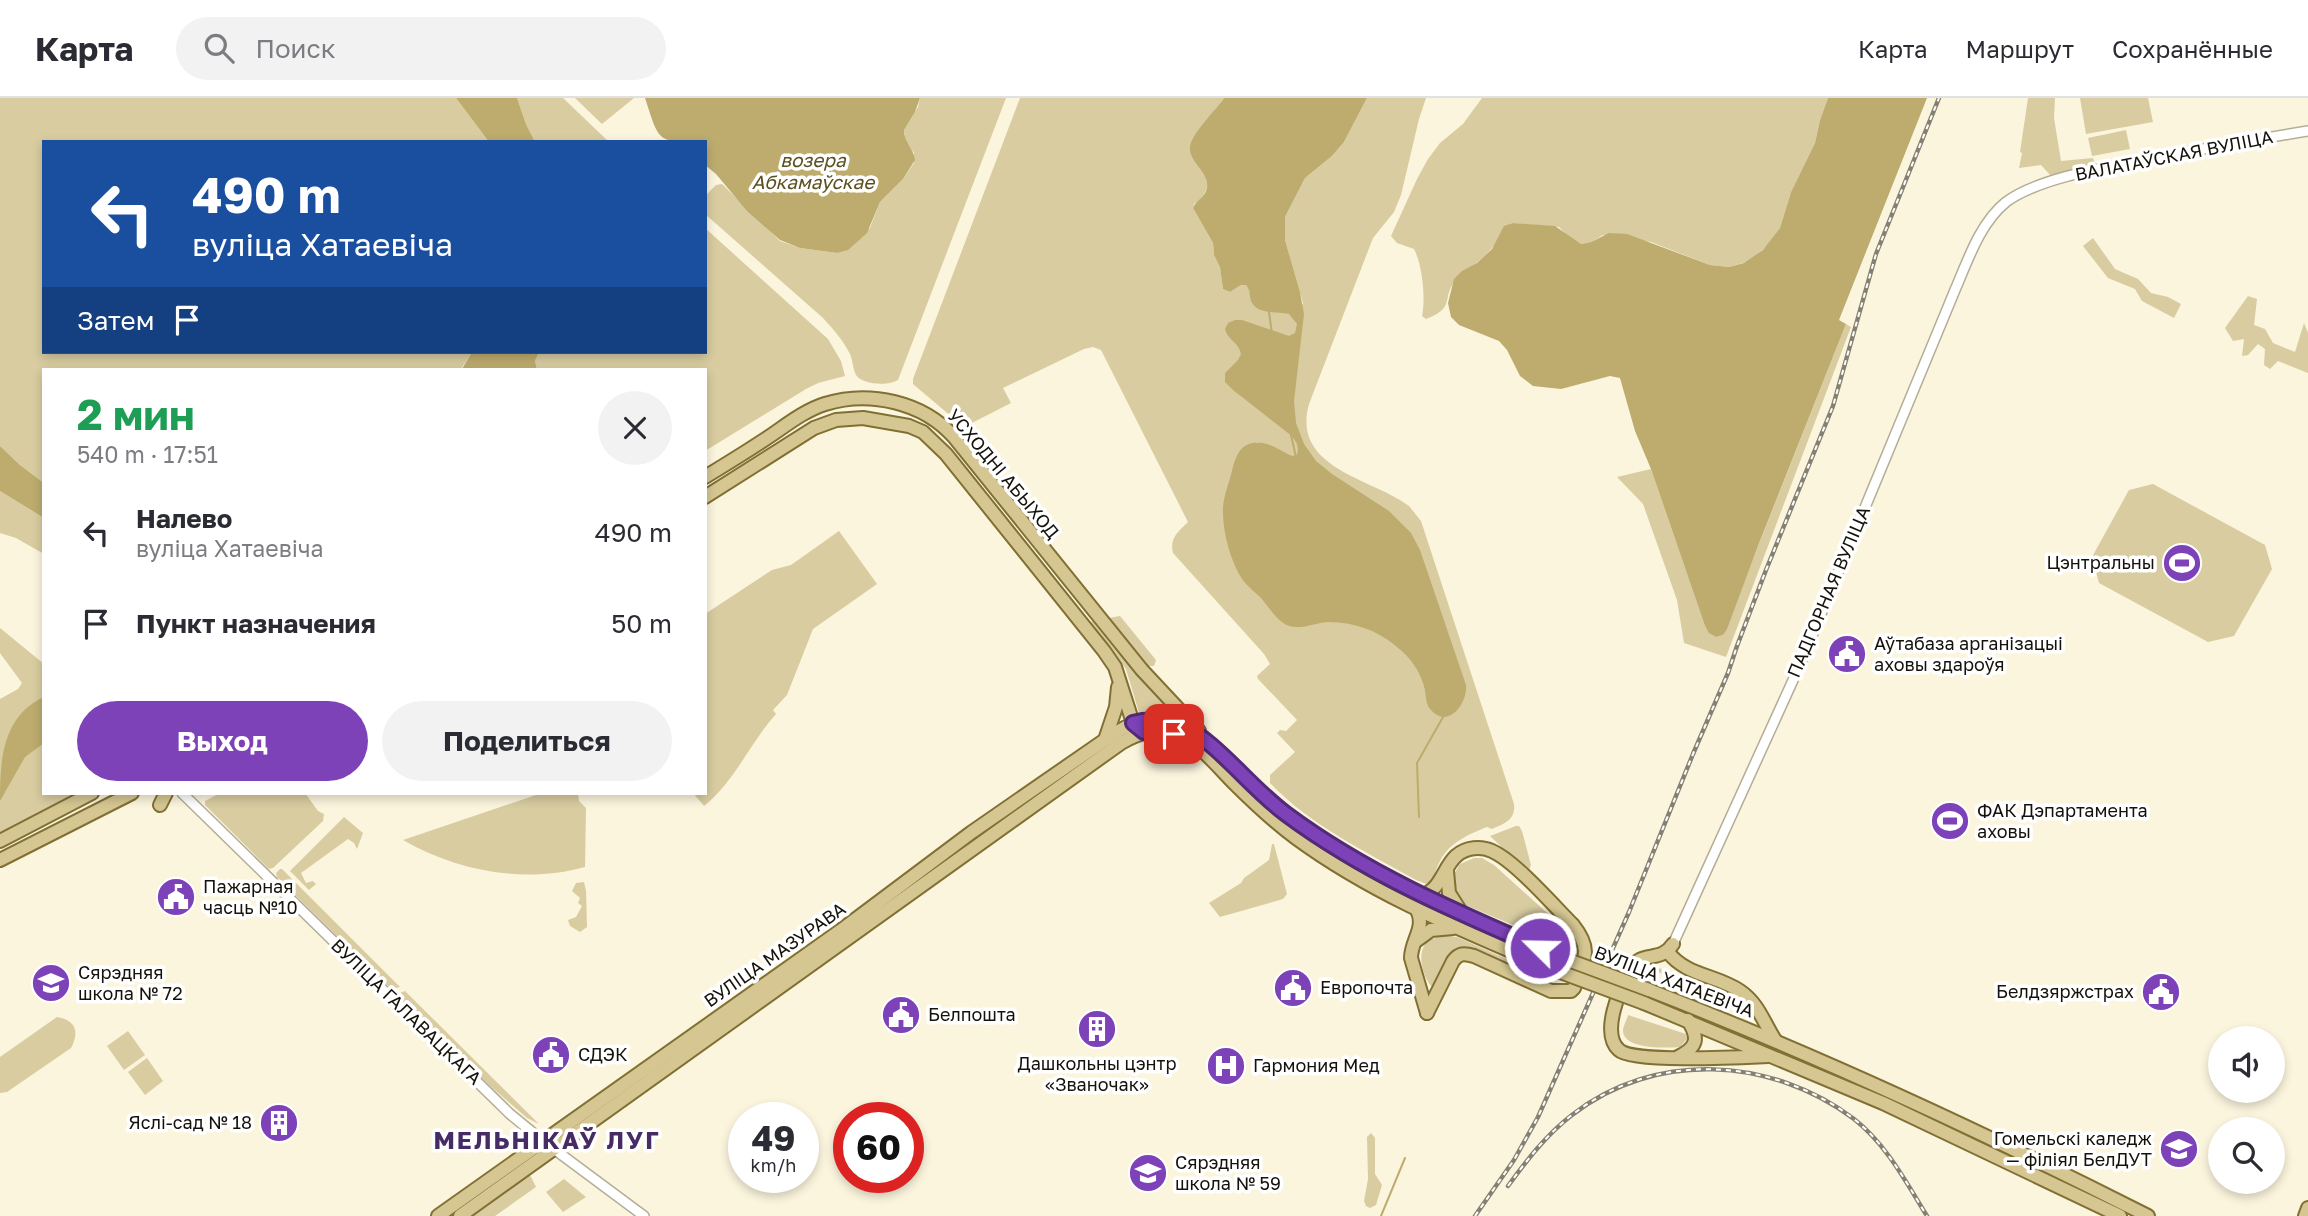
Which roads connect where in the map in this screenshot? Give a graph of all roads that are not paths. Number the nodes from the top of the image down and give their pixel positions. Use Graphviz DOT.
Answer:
graph roads {
  1 [pos="2308,131"];
  2 [pos="1979,238"];
  3 [pos="707,476"];
  4 [pos="707,496"];
  5 [pos="1086,601"];
  6 [pos="1073,612"];
  7 [pos="1118,674"];
  8 [pos="1133,723"];
  9 [pos="1144,732"];
  10 [pos="1105,740"];
  11 [pos="1211,745"];
  12 [pos="1069,773"];
  13 [pos="88,795"];
  14 [pos="128,795"];
  15 [pos="184,795"];
  16 [pos="0,841"];
  17 [pos="0,860"];
  18 [pos="1447,867"];
  19 [pos="1421,896"];
  20 [pos="1417,910"];
  21 [pos="1463,915"];
  22 [pos="1458,928"];
  23 [pos="1416,941"];
  24 [pos="1671,948"];
  25 [pos="1740,991"];
  26 [pos="1647,996"];
  27 [pos="1688,1020"];
  28 [pos="1726,1020"];
  29 [pos="1775,1040"];
  30 [pos="1772,1056"];
  31 [pos="1678,1057"];
  32 [pos="548,1144"];
  33 [pos="2308,1208"];
  34 [pos="438,1216"];
  35 [pos="460,1216"];
  36 [pos="644,1216"];
  37 [pos="2120,1216"];
  38 [pos="2148,1216"];
  39 [pos="2305,1216"];
  1 -- 2 [label="street, ВАЛАТАЎСКАЯ ВУЛІЦА"];
  2 -- 24 [label="street, ПАДГОРНАЯ ВУЛІЦА"];
  3 -- 5 [label="main road, УСХОДНІ АБЫХОД"];
  4 -- 6 [label="main road, УСХОДНІ АБЫХОД"];
  5 -- 6 [label="main road"];
  5 -- 11 [label="main road, УСХОДНІ АБЫХОД"];
  6 -- 7 [label="main road, УСХОДНІ АБЫХОД"];
  7 -- 8 [label="main road, УСХОДНІ АБЫХОД"];
  7 -- 10 [label="main road"];
  8 -- 9 [label="main road"];
  8 -- 10 [label="main road, ВУЛІЦА МАЗУРАВА"];
  8 -- 11 [label="main road, ВУЛІЦА ХАТАЕВІЧА"];
  9 -- 12 [label="main road, ВУЛІЦА МАЗУРАВА"];
  9 -- 20 [label="main road, ВУЛІЦА ХАТАЕВІЧА"];
  10 -- 12 [label="main road, ВУЛІЦА МАЗУРАВА"];
  11 -- 19 [label="main road, ВУЛІЦА ХАТАЕВІЧА"];
  12 -- 32 [label="main road, ВУЛІЦА МАЗУРАВА"];
  13 -- 16 [label="main road"];
  14 -- 17 [label="main road"];
  15 -- 32 [label="street, ВУЛІЦА ГАЛАВАЦКАГА"];
  18 -- 19 [label="main road"];
  18 -- 21 [label="main road"];
  18 -- 23 [label="main road"];
  19 -- 21 [label="main road, ВУЛІЦА ХАТАЕВІЧА"];
  20 -- 22 [label="main road, ВУЛІЦА ХАТАЕВІЧА"];
  20 -- 23 [label="main road"];
  21 -- 26 [label="main road, ВУЛІЦА ХАТАЕВІЧА, bridge"];
  22 -- 23 [label="main road"];
  22 -- 26 [label="main road, ВУЛІЦА ХАТАЕВІЧА, bridge"];
  24 -- 25 [label="main road"];
  24 -- 31 [label="main road"];
  25 -- 28 [label="main road"];
  25 -- 29 [label="main road"];
  26 -- 27 [label="main road, ВУЛІЦА ХАТАЕВІЧА"];
  26 -- 28 [label="main road, ВУЛІЦА ХАТАЕВІЧА"];
  27 -- 30 [label="main road, ВУЛІЦА ХАТАЕВІЧА"];
  27 -- 31 [label="main road"];
  28 -- 29 [label="main road, ВУЛІЦА ХАТАЕВІЧА"];
  29 -- 38 [label="main road, ВУЛІЦА ХАТАЕВІЧА"];
  30 -- 31 [label="main road"];
  30 -- 37 [label="main road, ВУЛІЦА ХАТАЕВІЧА"];
  32 -- 34 [label="main road, ВУЛІЦА МАЗУРАВА"];
  32 -- 35 [label="main road, ВУЛІЦА МАЗУРАВА"];
  32 -- 36 [label="street, ВУЛІЦА ГАЛАВАЦКАГА"];
  33 -- 39 [label="main road"];
}
